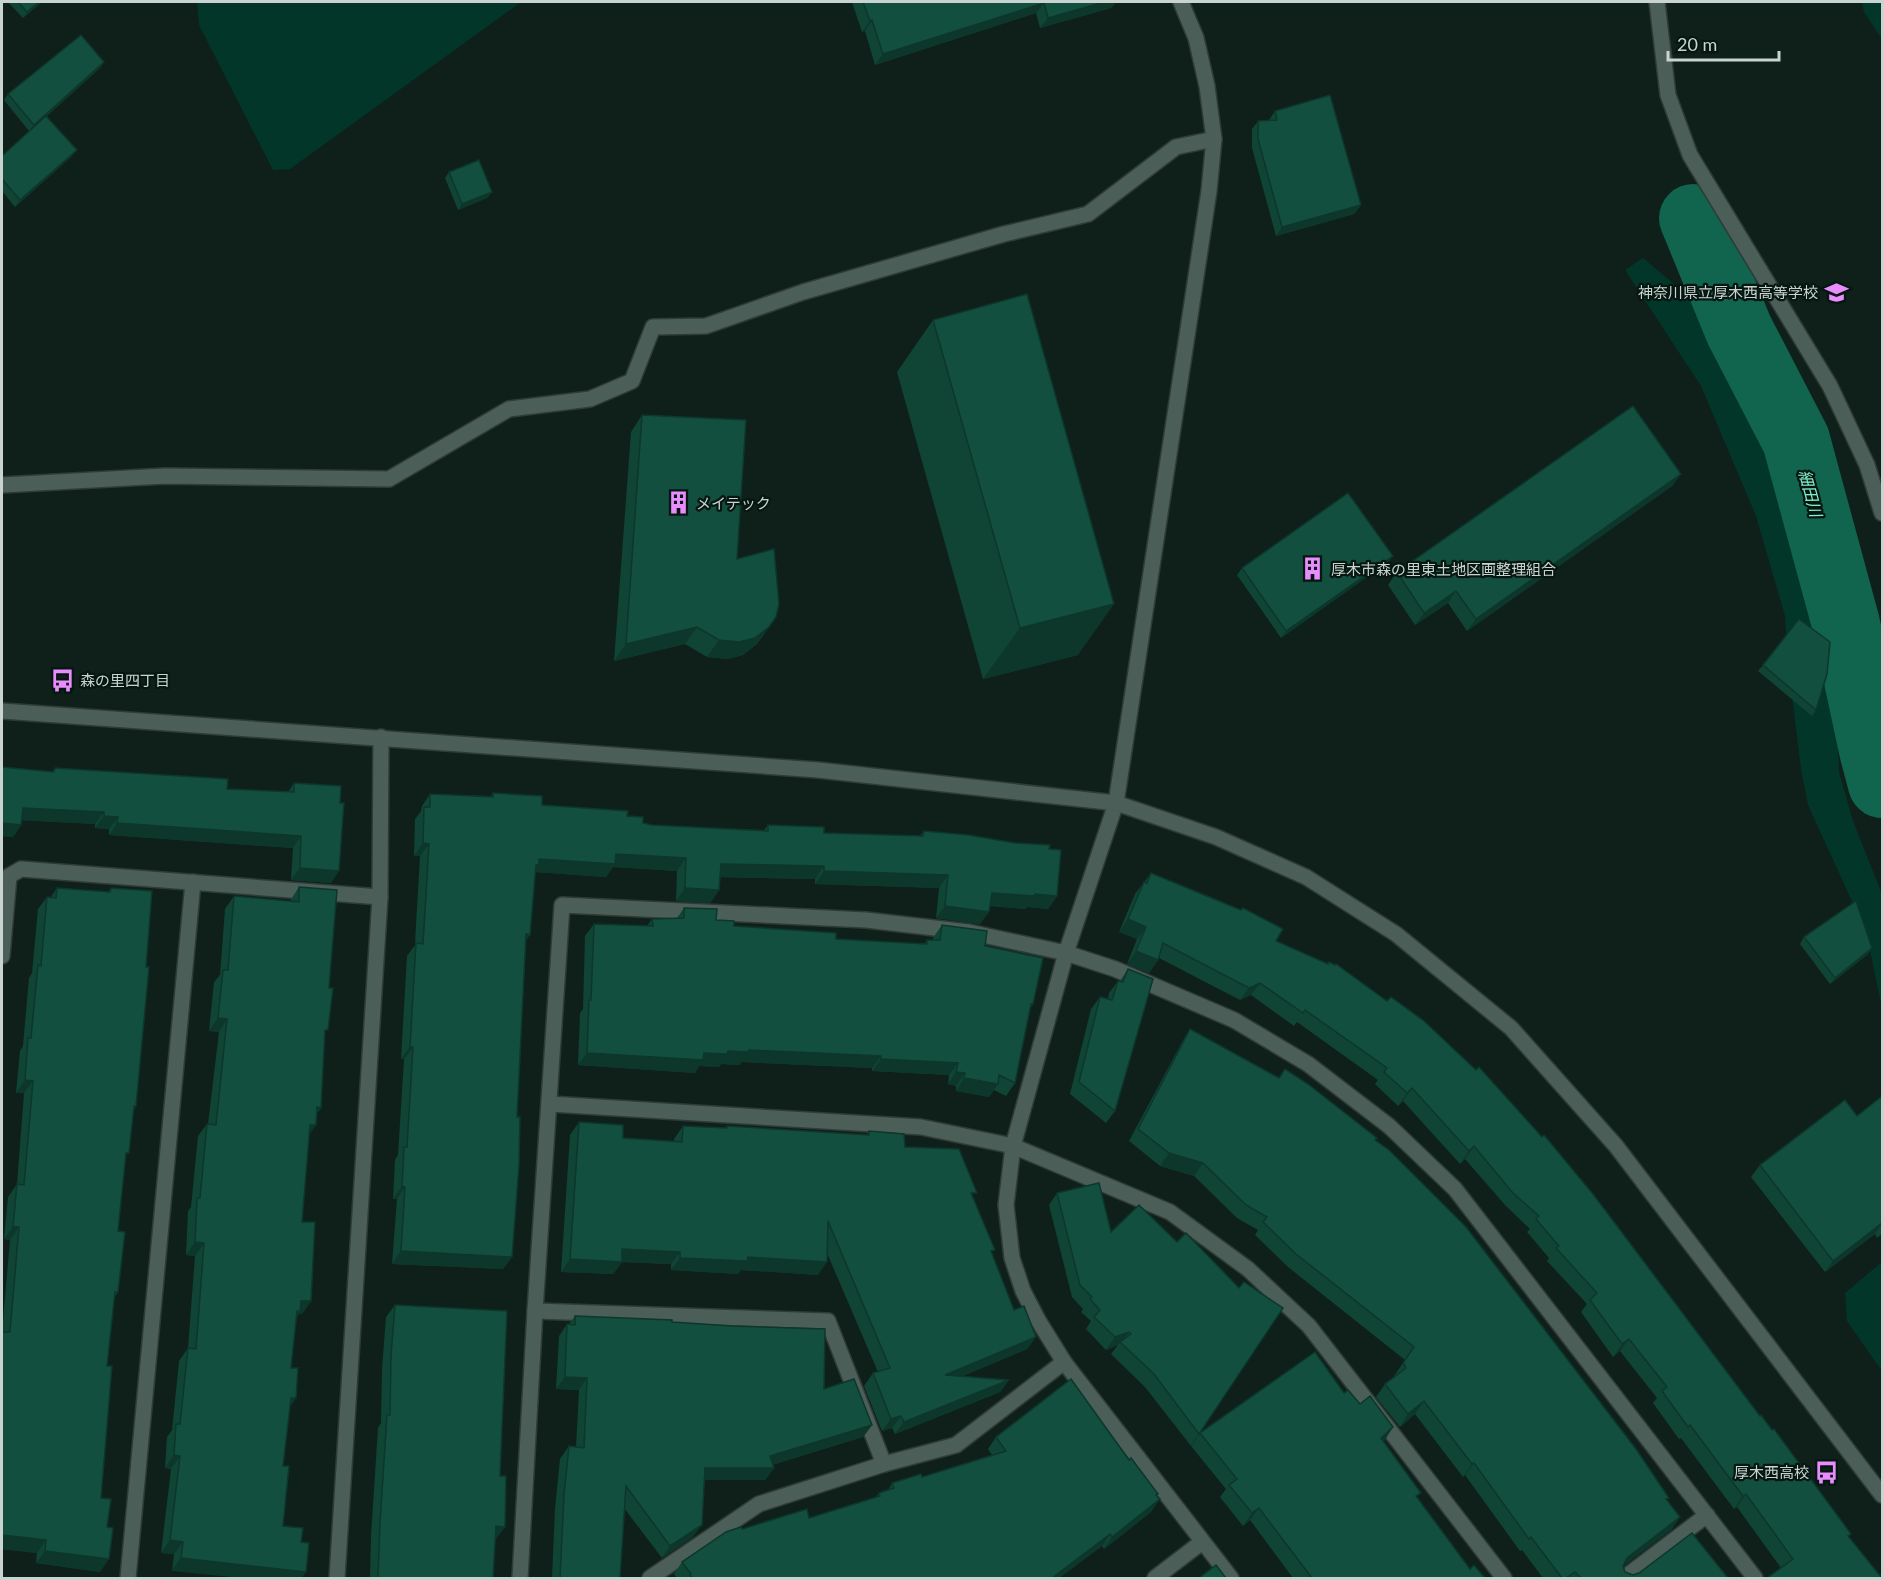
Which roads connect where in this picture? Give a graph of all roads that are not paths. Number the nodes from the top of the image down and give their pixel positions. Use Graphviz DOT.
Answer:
graph roads {
  1 [pos="1181,2"];
  2 [pos="1657,2"];
  3 [pos="1214,139"];
  4 [pos="2,485"];
  5 [pos="1882,513"];
  6 [pos="2,711"];
  7 [pos="381,737"];
  8 [pos="1116,803"];
  9 [pos="193,882"];
  10 [pos="380,897"];
  11 [pos="1066,953"];
  12 [pos="2,956"];
  13 [pos="550,1104"];
  14 [pos="1013,1146"];
  15 [pos="535,1311"];
  16 [pos="1064,1362"];
  17 [pos="884,1464"];
  18 [pos="1881,1490"];
  19 [pos="1707,1515"];
  20 [pos="1202,1542"];
  21 [pos="128,1578"];
  22 [pos="337,1578"];
  23 [pos="520,1578"];
  24 [pos="650,1578"];
  25 [pos="1155,1578"];
  26 [pos="1231,1578"];
  27 [pos="1504,1578"];
  28 [pos="1624,1578"];
  29 [pos="1755,1578"];
  1 -- 3 [label="street"];
  2 -- 5 [label="street"];
  3 -- 4 [label="street"];
  3 -- 8 [label="street"];
  6 -- 7 [label="street"];
  7 -- 8 [label="street"];
  7 -- 10 [label="street"];
  8 -- 11 [label="street"];
  8 -- 18 [label="street"];
  9 -- 10 [label="street"];
  9 -- 12 [label="street"];
  9 -- 21 [label="street"];
  10 -- 22 [label="street"];
  11 -- 13 [label="street"];
  11 -- 14 [label="street"];
  11 -- 19 [label="street"];
  13 -- 14 [label="street"];
  13 -- 15 [label="street"];
  14 -- 16 [label="street"];
  14 -- 27 [label="street"];
  15 -- 17 [label="street"];
  15 -- 23 [label="street"];
  16 -- 17 [label="street"];
  16 -- 20 [label="street"];
  17 -- 24 [label="street"];
  19 -- 28 [label="street"];
  19 -- 29 [label="street"];
  20 -- 25 [label="street"];
  20 -- 26 [label="street"];
}
